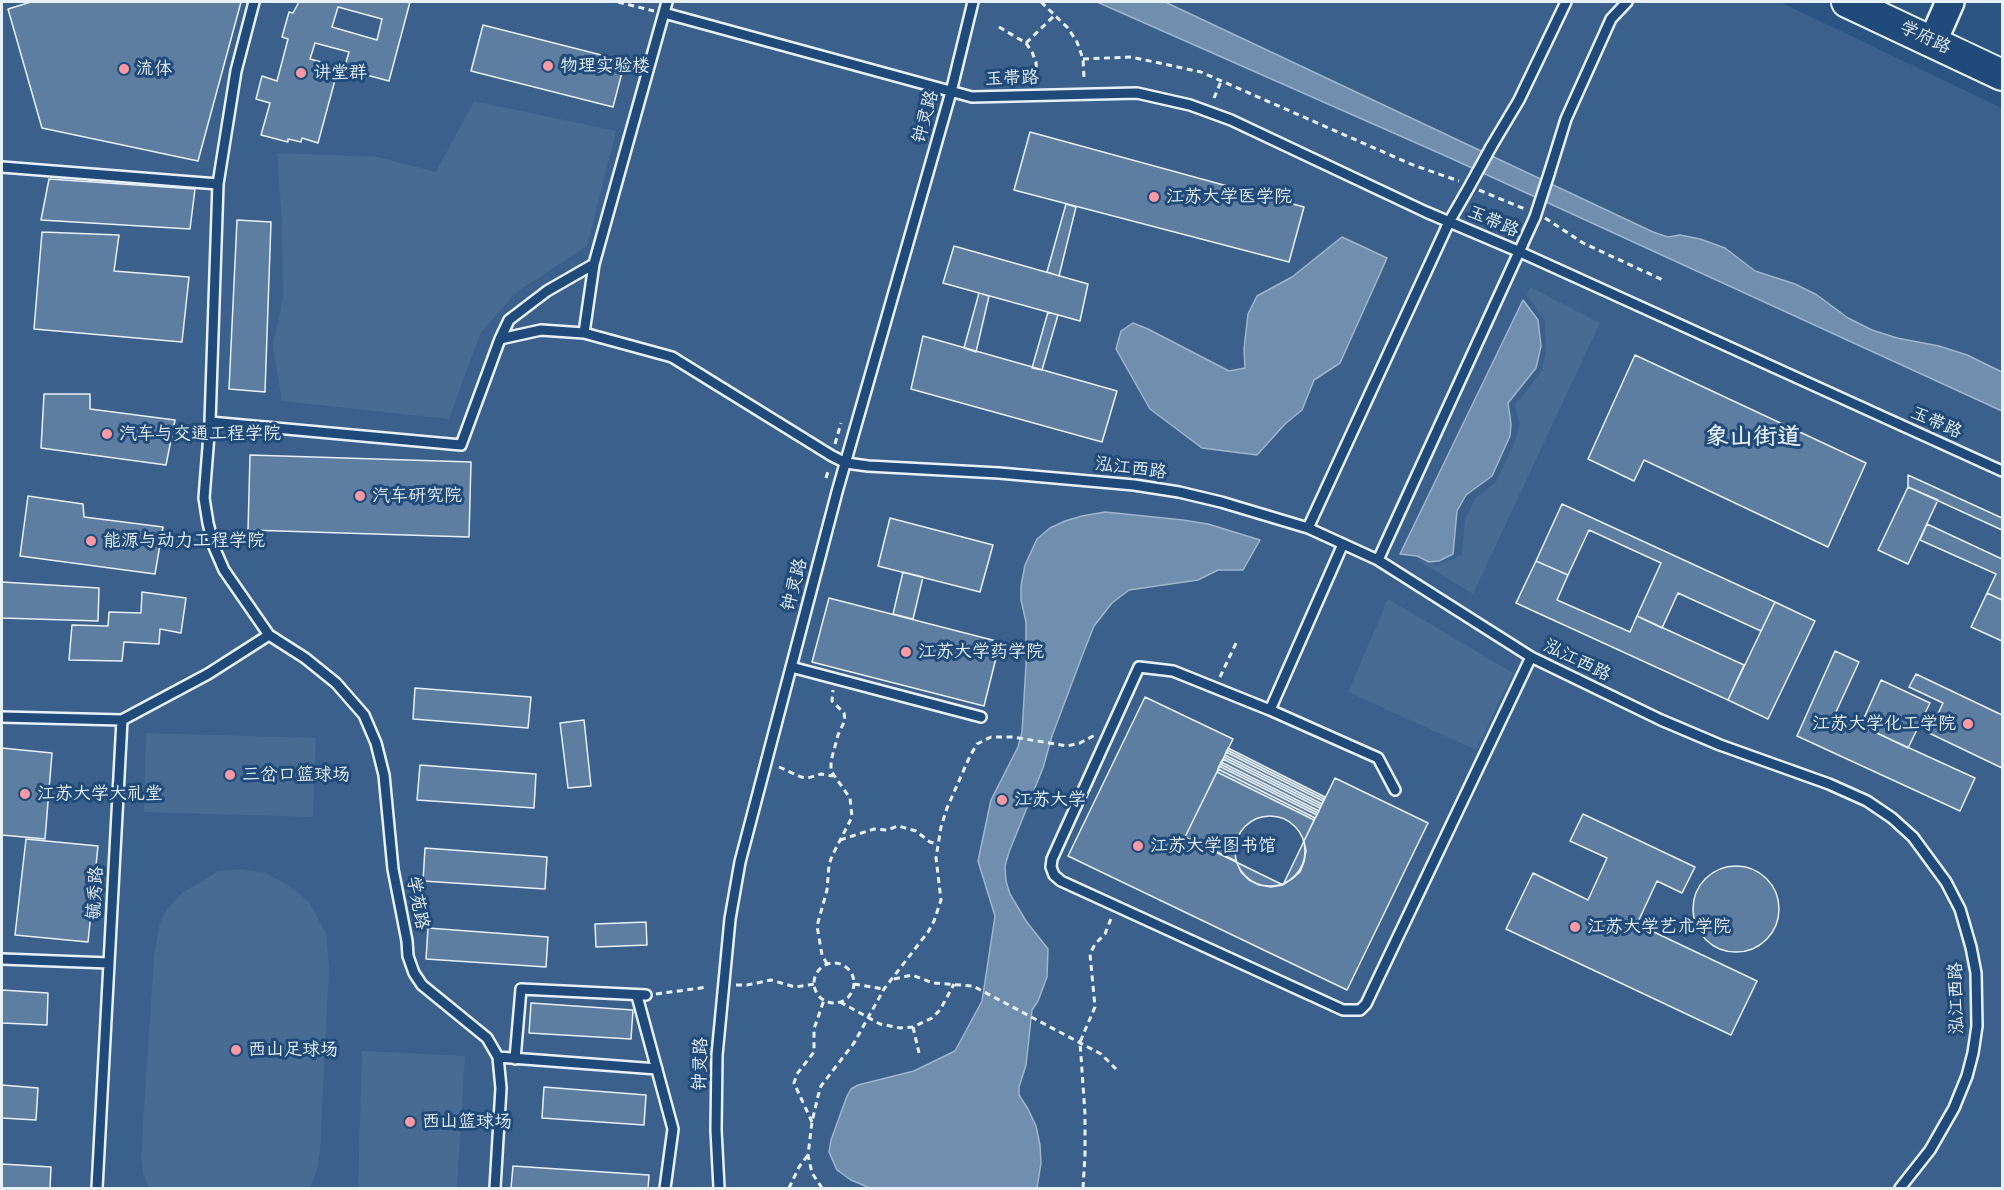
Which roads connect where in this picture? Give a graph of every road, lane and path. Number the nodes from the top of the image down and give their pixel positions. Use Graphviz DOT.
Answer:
graph roads {
  1 [pos="254,2"];
  2 [pos="618,2"];
  3 [pos="667,2"];
  4 [pos="974,2"];
  5 [pos="1041,2"];
  6 [pos="1566,2"];
  7 [pos="1627,2"];
  8 [pos="1847,2"];
  9 [pos="1886,2"];
  10 [pos="664,13"];
  11 [pos="1056,14"];
  12 [pos="1940,23"];
  13 [pos="999,27"];
  14 [pos="1026,43"];
  15 [pos="2002,58"];
  16 [pos="1083,59"];
  17 [pos="2002,75"];
  18 [pos="1084,77"];
  19 [pos="1222,79"];
  20 [pos="1037,80"];
  21 [pos="951,92"];
  22 [pos="1214,98"];
  23 [pos="2,167"];
  24 [pos="218,184"];
  25 [pos="1467,186"];
  26 [pos="1533,214"];
  27 [pos="1449,222"];
  28 [pos="1520,252"];
  29 [pos="594,264"];
  30 [pos="1665,281"];
  31 [pos="584,333"];
  32 [pos="500,339"];
  33 [pos="210,422"];
  34 [pos="846,463"];
  35 [pos="2002,471"];
  36 [pos="1308,528"];
  37 [pos="1343,544"];
  38 [pos="1378,560"];
  39 [pos="269,635"];
  40 [pos="1237,641"];
  41 [pos="1531,657"];
  42 [pos="790,667"];
  43 [pos="836,679"];
  44 [pos="1215,688"];
  45 [pos="1270,710"];
  46 [pos="2,717"];
  47 [pos="981,717"];
  48 [pos="122,720"];
  49 [pos="1108,734"];
  50 [pos="779,767"];
  51 [pos="833,776"];
  52 [pos="1395,790"];
  53 [pos="838,841"];
  54 [pos="938,844"];
  55 [pos="1116,906"];
  56 [pos="2,958"];
  57 [pos="109,963"];
  58 [pos="827,964"];
  59 [pos="892,979"];
  60 [pos="815,984"];
  61 [pos="854,984"];
  62 [pos="954,984"];
  63 [pos="736,985"];
  64 [pos="708,987"];
  65 [pos="884,989"];
  66 [pos="641,995"];
  67 [pos="824,1000"];
  68 [pos="840,1002"];
  69 [pos="868,1017"];
  70 [pos="913,1027"];
  71 [pos="1080,1042"];
  72 [pos="919,1053"];
  73 [pos="498,1057"];
  74 [pos="515,1059"];
  75 [pos="657,1069"];
  76 [pos="1116,1069"];
  77 [pos="812,1122"];
  78 [pos="808,1155"];
  79 [pos="97,1188"];
  80 [pos="495,1188"];
  81 [pos="665,1188"];
  82 [pos="719,1188"];
  83 [pos="789,1188"];
  84 [pos="822,1188"];
  85 [pos="1083,1188"];
  86 [pos="1900,1188"];
  1 -- 24 [label="lane"];
  2 -- 10 [label="path"];
  3 -- 10 [label="lane"];
  4 -- 21 [label="lane, 钟灵路"];
  5 -- 11 [label="path"];
  6 -- 25 [label="lane, bridge"];
  7 -- 26 [label="lane, bridge"];
  8 -- 12 [label="main road, 学府路"];
  9 -- 12 [label="main road, 学府路"];
  10 -- 21 [label="lane, 玉带路"];
  10 -- 29 [label="lane"];
  11 -- 14 [label="path"];
  11 -- 16 [label="path"];
  12 -- 15 [label="main road, 学府路"];
  12 -- 17 [label="main road, 学府路"];
  13 -- 14 [label="path"];
  14 -- 20 [label="path"];
  16 -- 18 [label="path"];
  16 -- 19 [label="path"];
  19 -- 22 [label="path"];
  19 -- 25 [label="path"];
  21 -- 27 [label="lane, 玉带路"];
  21 -- 34 [label="lane, 钟灵路"];
  23 -- 24 [label="lane"];
  24 -- 33 [label="lane"];
  25 -- 26 [label="path"];
  25 -- 27 [label="lane"];
  26 -- 28 [label="lane"];
  26 -- 30 [label="path"];
  27 -- 28 [label="lane, 玉带路"];
  27 -- 36 [label="lane"];
  28 -- 35 [label="lane, 玉带路"];
  28 -- 38 [label="lane"];
  29 -- 31 [label="lane"];
  29 -- 32 [label="lane"];
  31 -- 32 [label="lane"];
  31 -- 34 [label="lane"];
  32 -- 33 [label="lane"];
  33 -- 39 [label="lane"];
  34 -- 36 [label="lane, 泓江西路"];
  34 -- 42 [label="lane, 钟灵路"];
  36 -- 37 [label="lane, 泓江西路"];
  37 -- 38 [label="lane, 泓江西路"];
  37 -- 45 [label="lane"];
  38 -- 41 [label="lane, 泓江西路"];
  39 -- 48 [label="lane"];
  39 -- 73 [label="lane, 学苑路"];
  40 -- 44 [label="path"];
  41 -- 55 [label="lane"];
  41 -- 86 [label="lane, 泓江西路"];
  42 -- 43 [label="lane"];
  42 -- 82 [label="lane, 钟灵路"];
  43 -- 47 [label="lane"];
  43 -- 51 [label="path"];
  44 -- 45 [label="lane"];
  44 -- 49 [label="lane"];
  45 -- 52 [label="lane"];
  46 -- 48 [label="lane"];
  48 -- 57 [label="lane, 毓秀路"];
  49 -- 54 [label="path"];
  49 -- 55 [label="lane"];
  50 -- 51 [label="path"];
  51 -- 53 [label="path"];
  53 -- 54 [label="path"];
  53 -- 58 [label="path"];
  54 -- 59 [label="path"];
  55 -- 71 [label="path"];
  56 -- 57 [label="lane"];
  57 -- 79 [label="lane, 毓秀路"];
  58 -- 60 [label="path"];
  58 -- 61 [label="path"];
  59 -- 62 [label="path"];
  59 -- 65 [label="path"];
  60 -- 63 [label="path"];
  60 -- 67 [label="path"];
  61 -- 65 [label="path"];
  61 -- 68 [label="path"];
  62 -- 70 [label="path"];
  62 -- 71 [label="path"];
  64 -- 66 [label="path"];
  65 -- 69 [label="path"];
  66 -- 74 [label="lane"];
  66 -- 75 [label="lane"];
  67 -- 68 [label="path"];
  67 -- 77 [label="path"];
  68 -- 69 [label="path"];
  69 -- 70 [label="path"];
  69 -- 77 [label="path"];
  70 -- 72 [label="path"];
  71 -- 76 [label="path"];
  71 -- 85 [label="path"];
  73 -- 74 [label="lane"];
  73 -- 80 [label="lane, 学苑路"];
  74 -- 75 [label="lane"];
  75 -- 81 [label="lane"];
  77 -- 78 [label="path"];
  78 -- 83 [label="path"];
  78 -- 84 [label="path"];
}
